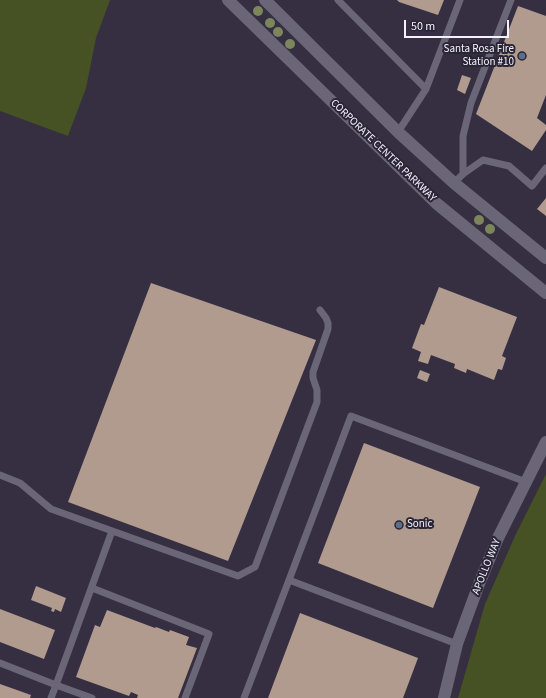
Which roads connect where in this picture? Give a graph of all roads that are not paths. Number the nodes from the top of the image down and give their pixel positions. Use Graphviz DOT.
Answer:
graph roads {
  1 [pos="228,0"];
  2 [pos="266,0"];
  3 [pos="338,0"];
  4 [pos="460,0"];
  5 [pos="511,0"];
  6 [pos="426,89"];
  7 [pos="398,132"];
  8 [pos="546,168"];
  9 [pos="463,174"];
  10 [pos="454,183"];
  11 [pos="546,258"];
  12 [pos="546,293"];
  13 [pos="320,310"];
  14 [pos="546,442"];
  15 [pos="0,475"];
  16 [pos="526,482"];
  17 [pos="112,531"];
  18 [pos="289,580"];
  19 [pos="92,588"];
  20 [pos="457,644"];
  21 [pos="0,663"];
  22 [pos="56,684"];
  23 [pos="51,698"];
  24 [pos="92,698"];
  25 [pos="185,698"];
  26 [pos="244,698"];
  27 [pos="444,698"];
  1 -- 12 [label="street, CORPORATE CENTER PARKWAY"];
  2 -- 7 [label="street"];
  3 -- 6 [label="lane"];
  4 -- 6 [label="lane"];
  5 -- 9 [label="lane"];
  6 -- 7 [label="lane"];
  7 -- 10 [label="street"];
  8 -- 9 [label="lane"];
  9 -- 10 [label="lane"];
  10 -- 11 [label="street"];
  13 -- 17 [label="lane"];
  14 -- 16 [label="street, APOLLO WAY"];
  15 -- 17 [label="lane"];
  16 -- 18 [label="lane"];
  16 -- 20 [label="street, APOLLO WAY"];
  17 -- 19 [label="lane"];
  18 -- 20 [label="lane"];
  18 -- 26 [label="lane"];
  19 -- 22 [label="lane"];
  19 -- 25 [label="lane"];
  20 -- 27 [label="street, APOLLO WAY"];
  21 -- 22 [label="lane"];
  22 -- 23 [label="lane"];
  22 -- 24 [label="lane"];
}
